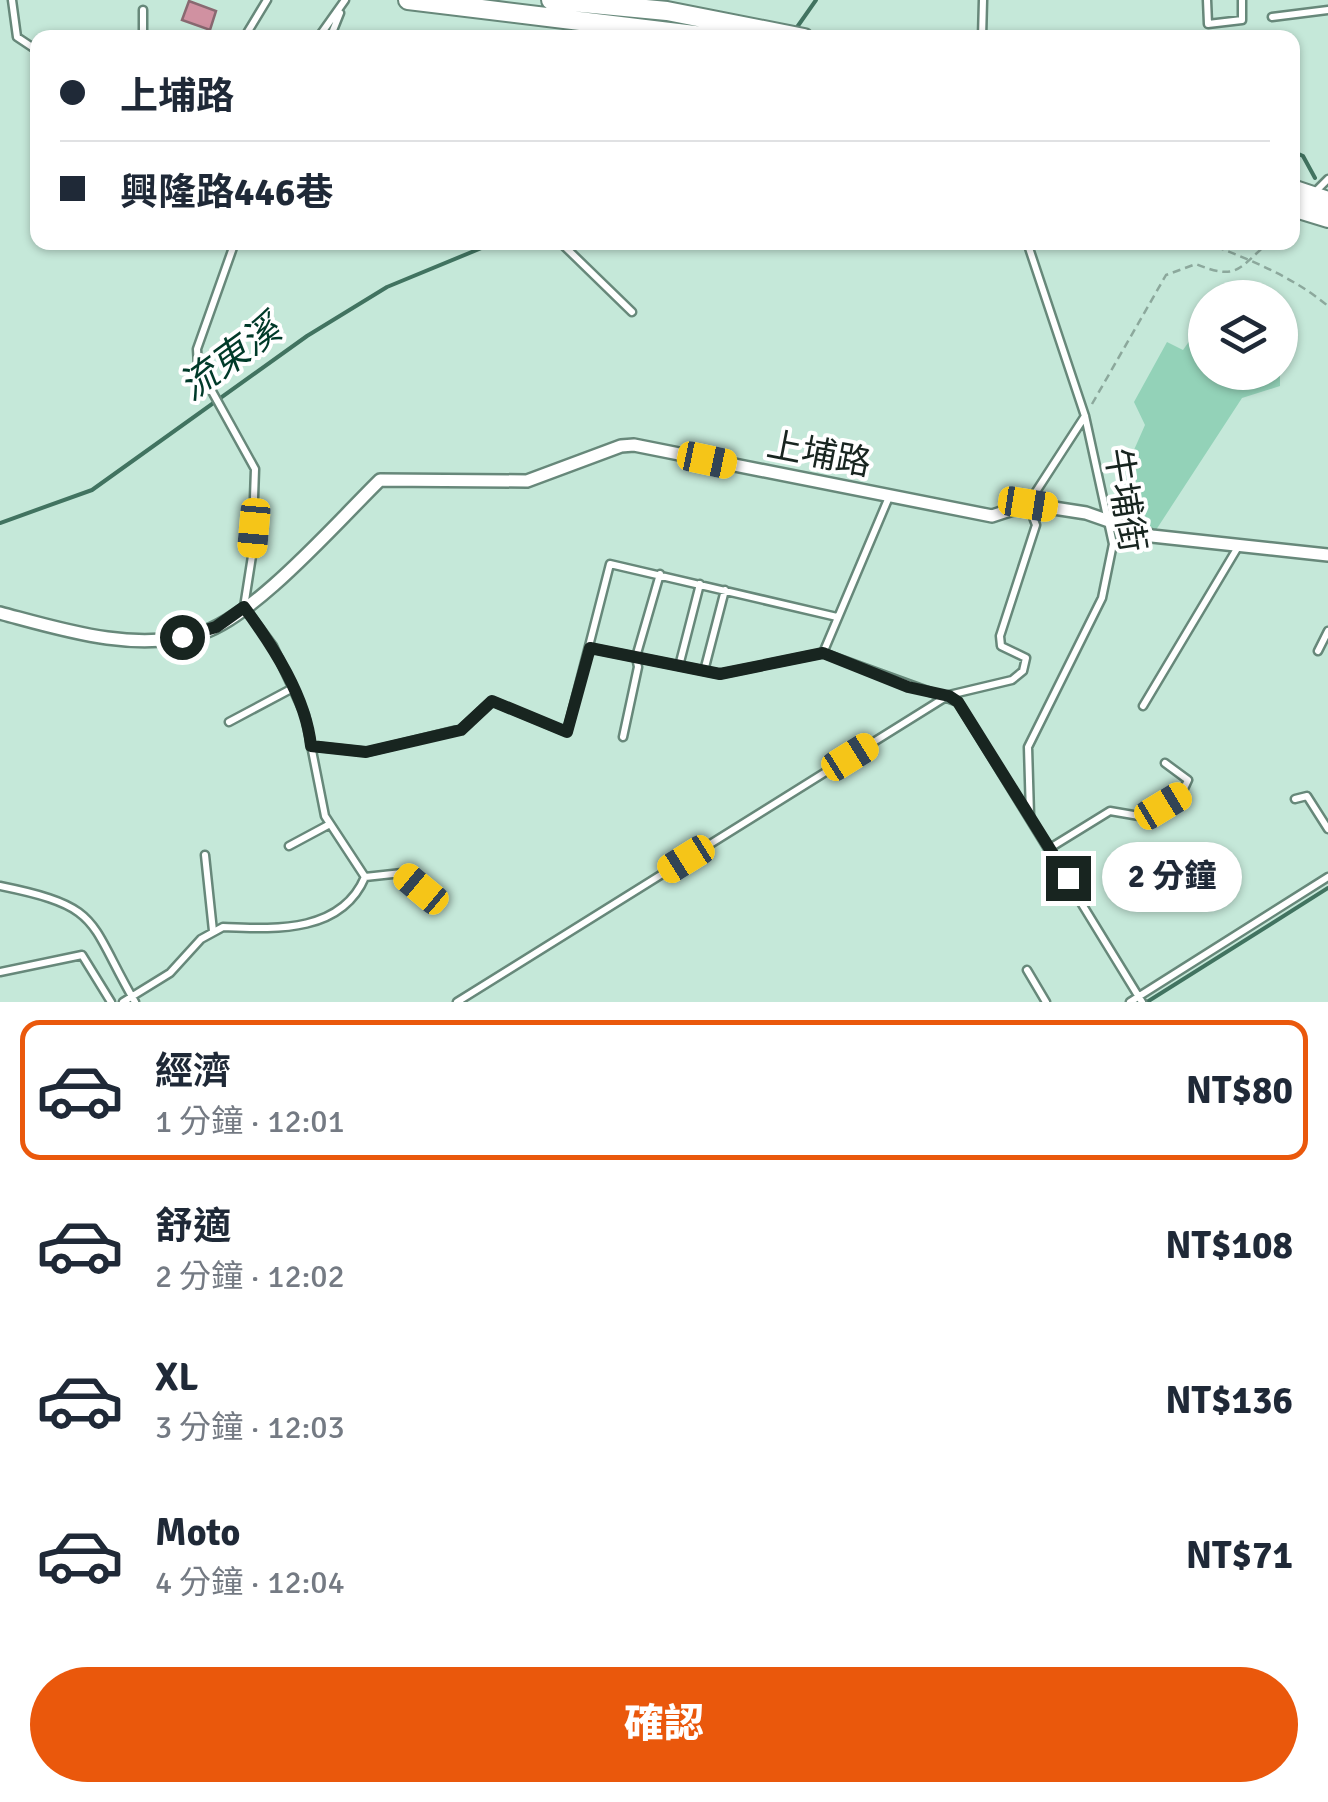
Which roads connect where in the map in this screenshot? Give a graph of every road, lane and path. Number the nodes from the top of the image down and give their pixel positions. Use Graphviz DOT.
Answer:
graph roads {
  1 [pos="12,0"];
  2 [pos="268,0"];
  3 [pos="408,0"];
  4 [pos="551,0"];
  5 [pos="982,0"];
  6 [pos="1207,0"];
  7 [pos="1242,0"];
  8 [pos="1328,0"];
  9 [pos="344,1"];
  10 [pos="1328,9"];
  11 [pos="144,10"];
  12 [pos="1272,17"];
  13 [pos="143,30"];
  14 [pos="249,30"];
  15 [pos="324,30"];
  16 [pos="333,30"];
  17 [pos="654,30"];
  18 [pos="770,30"];
  19 [pos="982,30"];
  20 [pos="30,46"];
  21 [pos="1328,179"];
  22 [pos="1308,203"];
  23 [pos="1328,218"];
  24 [pos="232,250"];
  25 [pos="566,250"];
  26 [pos="1031,250"];
  27 [pos="1225,250"];
  28 [pos="1260,250"];
  29 [pos="1249,259"];
  30 [pos="1328,306"];
  31 [pos="632,312"];
  32 [pos="1084,416"];
  33 [pos="889,497"];
  34 [pos="1028,504"];
  35 [pos="1110,524"];
  36 [pos="1238,546"];
  37 [pos="1328,555"];
  38 [pos="660,574"];
  39 [pos="700,584"];
  40 [pos="725,590"];
  41 [pos="244,607"];
  42 [pos="0,613"];
  43 [pos="837,616"];
  44 [pos="1328,631"];
  45 [pos="590,648"];
  46 [pos="1318,650"];
  47 [pos="823,653"];
  48 [pos="636,657"];
  49 [pos="680,666"];
  50 [pos="704,671"];
  51 [pos="291,689"];
  52 [pos="949,696"];
  53 [pos="1144,706"];
  54 [pos="229,722"];
  55 [pos="623,738"];
  56 [pos="311,746"];
  57 [pos="1165,763"];
  58 [pos="1294,799"];
  59 [pos="1030,816"];
  60 [pos="330,824"];
  61 [pos="1328,829"];
  62 [pos="289,846"];
  63 [pos="1050,848"];
  64 [pos="205,855"];
  65 [pos="365,877"];
  66 [pos="1328,878"];
  67 [pos="0,886"];
  68 [pos="439,905"];
  69 [pos="212,931"];
  70 [pos="1027,970"];
  71 [pos="0,972"];
  72 [pos="133,999"];
  73 [pos="1140,999"];
  74 [pos="111,1002"];
  75 [pos="124,1002"];
  76 [pos="457,1002"];
  77 [pos="1046,1002"];
  78 [pos="1130,1002"];
  1 -- 20 [label="lane"];
  2 -- 14 [label="lane"];
  3 -- 17 [label="main road"];
  4 -- 18 [label="main road"];
  5 -- 19 [label="lane"];
  6 -- 7 [label="lane"];
  8 -- 10 [label="lane"];
  9 -- 15 [label="lane"];
  9 -- 16 [label="lane"];
  10 -- 12 [label="lane"];
  11 -- 13 [label="lane"];
  21 -- 22 [label="lane"];
  22 -- 23 [label="main road"];
  24 -- 41 [label="lane"];
  25 -- 31 [label="lane"];
  26 -- 32 [label="lane, 牛埔街"];
  27 -- 29 [label="path"];
  28 -- 29 [label="path"];
  29 -- 30 [label="path"];
  29 -- 32 [label="path"];
  32 -- 34 [label="lane"];
  32 -- 35 [label="lane, 牛埔街"];
  33 -- 34 [label="street, 上埔路"];
  33 -- 41 [label="street, 上埔路"];
  33 -- 43 [label="lane"];
  34 -- 35 [label="street, 上埔路"];
  34 -- 52 [label="lane"];
  35 -- 36 [label="street, 上埔路"];
  35 -- 59 [label="lane, 牛埔街"];
  36 -- 37 [label="street, 上埔路"];
  36 -- 53 [label="lane"];
  38 -- 39 [label="lane"];
  38 -- 45 [label="lane"];
  38 -- 48 [label="lane"];
  39 -- 40 [label="lane"];
  39 -- 49 [label="lane"];
  40 -- 43 [label="lane"];
  40 -- 50 [label="lane"];
  41 -- 42 [label="street, 上埔路"];
  41 -- 51 [label="lane"];
  43 -- 47 [label="lane"];
  44 -- 46 [label="lane"];
  45 -- 48 [label="lane"];
  45 -- 56 [label="lane"];
  47 -- 50 [label="lane"];
  47 -- 52 [label="lane"];
  48 -- 49 [label="lane"];
  48 -- 55 [label="lane"];
  49 -- 50 [label="lane"];
  51 -- 54 [label="lane"];
  51 -- 56 [label="lane"];
  52 -- 59 [label="lane"];
  52 -- 76 [label="lane"];
  56 -- 60 [label="lane"];
  57 -- 63 [label="lane"];
  58 -- 61 [label="lane"];
  59 -- 63 [label="lane"];
  60 -- 62 [label="lane"];
  60 -- 65 [label="lane"];
  63 -- 73 [label="lane"];
  64 -- 69 [label="lane"];
  65 -- 68 [label="lane"];
  65 -- 69 [label="lane"];
  66 -- 73 [label="lane"];
  67 -- 72 [label="lane"];
  69 -- 72 [label="lane"];
  70 -- 77 [label="lane"];
  71 -- 74 [label="lane"];
  72 -- 75 [label="lane"];
  73 -- 78 [label="lane"];
}
